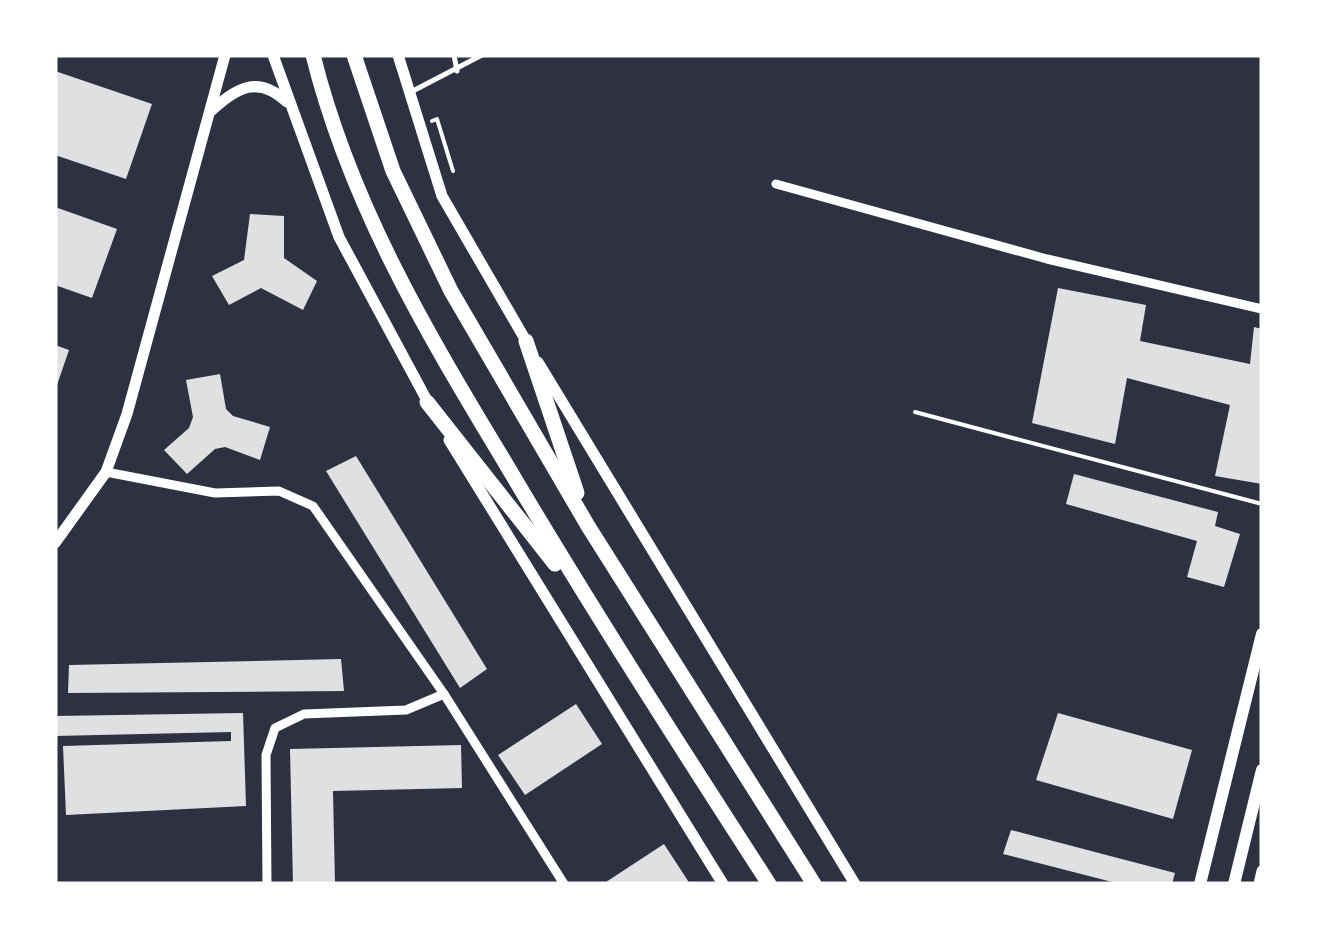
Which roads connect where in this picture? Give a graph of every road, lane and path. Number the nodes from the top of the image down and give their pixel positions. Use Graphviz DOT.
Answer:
graph roads {
  1 [pos="225,55"];
  2 [pos="273,55"];
  3 [pos="313,55"];
  4 [pos="354,55"];
  5 [pos="398,55"];
  6 [pos="454,55"];
  7 [pos="482,55"];
  8 [pos="457,71"];
  9 [pos="408,93"];
  10 [pos="291,106"];
  11 [pos="208,114"];
  12 [pos="437,119"];
  13 [pos="453,172"];
  14 [pos="776,184"];
  15 [pos="1262,309"];
  16 [pos="526,341"];
  17 [pos="427,402"];
  18 [pos="915,412"];
  19 [pos="106,472"];
  20 [pos="1262,504"];
  21 [pos="588,526"];
  22 [pos="55,543"];
  23 [pos="594,613"];
  24 [pos="1262,634"];
  25 [pos="444,694"];
  26 [pos="1262,770"];
  27 [pos="1262,870"];
  28 [pos="267,884"];
  29 [pos="564,884"];
  30 [pos="723,884"];
  31 [pos="769,884"];
  32 [pos="814,884"];
  33 [pos="855,884"];
  34 [pos="1200,884"];
  35 [pos="1234,884"];
  36 [pos="1258,884"];
  1 -- 11 [label="street"];
  2 -- 10 [label="street"];
  3 -- 23 [label="highway"];
  4 -- 21 [label="highway"];
  5 -- 9 [label="street"];
  6 -- 8 [label="lane"];
  7 -- 8 [label="lane"];
  8 -- 9 [label="lane"];
  9 -- 16 [label="street"];
  10 -- 11 [label="street"];
  10 -- 17 [label="street"];
  11 -- 19 [label="street"];
  12 -- 13 [label="path"];
  14 -- 15 [label="street"];
  16 -- 21 [label="highway"];
  16 -- 33 [label="street"];
  17 -- 23 [label="highway"];
  17 -- 30 [label="street"];
  18 -- 20 [label="path"];
  19 -- 22 [label="street"];
  19 -- 25 [label="street"];
  21 -- 32 [label="highway"];
  23 -- 31 [label="highway"];
  24 -- 34 [label="main road"];
  25 -- 28 [label="street"];
  25 -- 29 [label="street"];
  26 -- 35 [label="main road"];
  27 -- 36 [label="street"];
}
